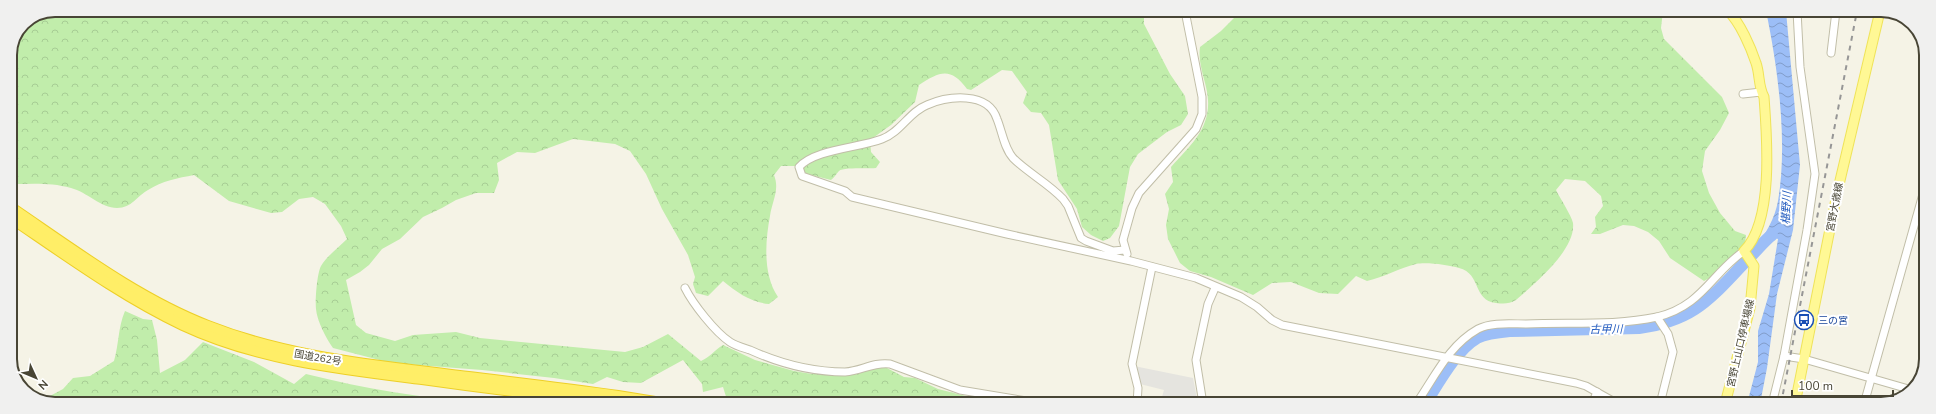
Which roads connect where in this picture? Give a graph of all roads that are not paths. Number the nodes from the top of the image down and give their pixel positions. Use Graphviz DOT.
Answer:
graph roads {
  1 [pos="1186,17"];
  2 [pos="1735,17"];
  3 [pos="1797,17"];
  4 [pos="1835,17"];
  5 [pos="1879,17"];
  6 [pos="1831,53"];
  7 [pos="1761,92"];
  8 [pos="1743,94"];
  9 [pos="1919,210"];
  10 [pos="17,212"];
  11 [pos="1917,217"];
  12 [pos="17,222"];
  13 [pos="1125,250"];
  14 [pos="1744,252"];
  15 [pos="1131,261"];
  16 [pos="1152,267"];
  17 [pos="685,288"];
  18 [pos="1215,288"];
  19 [pos="1658,318"];
  20 [pos="1784,356"];
  21 [pos="1447,357"];
  22 [pos="1804,359"];
  23 [pos="1871,378"];
  24 [pos="1905,388"];
  25 [pos="1597,392"];
  26 [pos="566,397"];
  27 [pos="623,397"];
  28 [pos="1002,397"];
  29 [pos="1137,397"];
  30 [pos="1202,397"];
  31 [pos="1421,397"];
  32 [pos="1595,397"];
  33 [pos="1606,397"];
  34 [pos="1662,397"];
  35 [pos="1727,397"];
  36 [pos="1771,397"];
  37 [pos="1796,397"];
  38 [pos="1866,397"];
  1 -- 13 [label="street"];
  2 -- 7 [label="main road"];
  3 -- 20 [label="street"];
  4 -- 6 [label="street"];
  5 -- 22 [label="main road, 宮野大歳線"];
  7 -- 8 [label="street"];
  7 -- 14 [label="main road"];
  9 -- 11 [label="street"];
  10 -- 27 [label="highway, 国道262号"];
  11 -- 23 [label="street"];
  12 -- 26 [label="highway, 国道262号"];
  13 -- 15 [label="street"];
  13 -- 15 [label="street"];
  14 -- 19 [label="street"];
  14 -- 35 [label="main road, 宮野上山口停車場線"];
  15 -- 16 [label="street"];
  16 -- 18 [label="street"];
  16 -- 29 [label="street"];
  17 -- 28 [label="street"];
  18 -- 21 [label="street"];
  18 -- 30 [label="street"];
  19 -- 21 [label="street"];
  19 -- 34 [label="street"];
  20 -- 22 [label="street"];
  20 -- 36 [label="street"];
  21 -- 25 [label="street"];
  21 -- 31 [label="street"];
  22 -- 23 [label="street"];
  22 -- 37 [label="main road, 宮野大歳線"];
  23 -- 24 [label="street"];
  23 -- 38 [label="street"];
  25 -- 32 [label="street"];
  25 -- 33 [label="street"];
}
